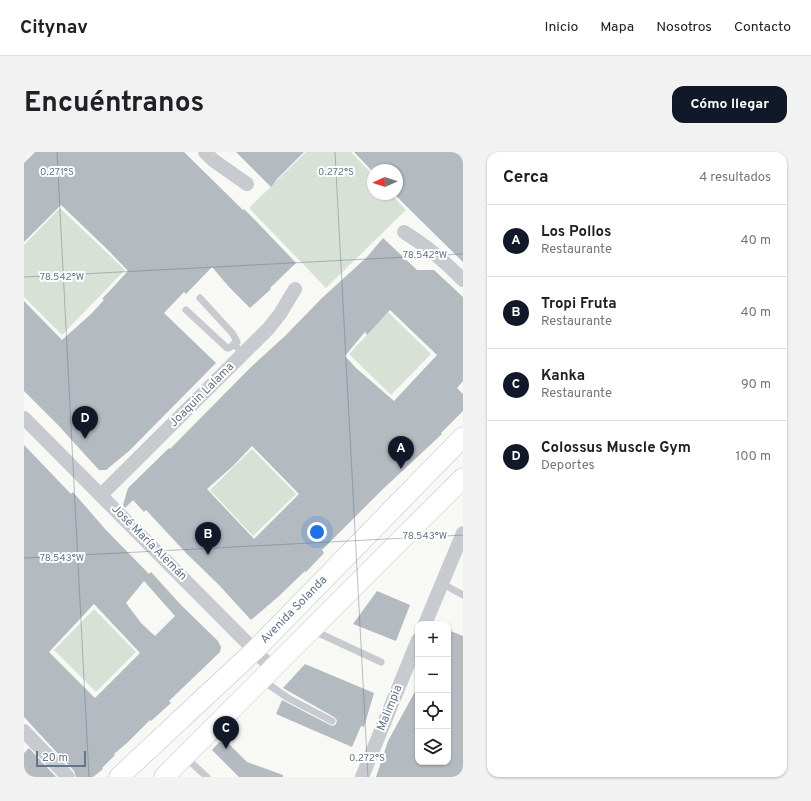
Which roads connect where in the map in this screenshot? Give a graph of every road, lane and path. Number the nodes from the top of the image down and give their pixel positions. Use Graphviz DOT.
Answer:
graph roads {
  1 [pos="205,152"];
  2 [pos="247,184"];
  3 [pos="404,232"];
  4 [pos="463,280"];
  5 [pos="295,289"];
  6 [pos="200,298"];
  7 [pos="186,310"];
  8 [pos="239,349"];
  9 [pos="24,418"];
  10 [pos="461,442"];
  11 [pos="439,461"];
  12 [pos="463,478"];
  13 [pos="101,495"];
  14 [pos="463,533"];
  15 [pos="441,583"];
  16 [pos="463,595"];
  17 [pos="425,621"];
  18 [pos="312,630"];
  19 [pos="415,647"];
  20 [pos="255,650"];
  21 [pos="381,662"];
  22 [pos="268,674"];
  23 [pos="332,721"];
  24 [pos="24,731"];
  25 [pos="185,757"];
  26 [pos="68,777"];
  27 [pos="119,777"];
  28 [pos="164,777"];
  29 [pos="207,777"];
  30 [pos="362,777"];
  1 -- 2 [label="street"];
  3 -- 4 [label="street"];
  5 -- 8 [label="street, Joaquin Lalama"];
  6 -- 8 [label="lane"];
  7 -- 8 [label="lane"];
  8 -- 13 [label="street, Joaquin Lalama"];
  9 -- 13 [label="street, José María Alemán"];
  10 -- 11 [label="street, Avenida Solanda"];
  11 -- 12 [label="street"];
  11 -- 20 [label="street, Avenida Solanda"];
  12 -- 18 [label="street"];
  13 -- 20 [label="street, José María Alemán"];
  14 -- 15 [label="street"];
  15 -- 16 [label="lane"];
  15 -- 17 [label="street"];
  18 -- 21 [label="lane"];
  18 -- 22 [label="street"];
  19 -- 30 [label="street, Malimpia"];
  20 -- 22 [label="street, José María Alemán"];
  20 -- 27 [label="street, Avenida Solanda"];
  22 -- 23 [label="lane"];
  22 -- 25 [label="street"];
  24 -- 26 [label="street"];
  25 -- 28 [label="street"];
  25 -- 29 [label="lane"];
}
